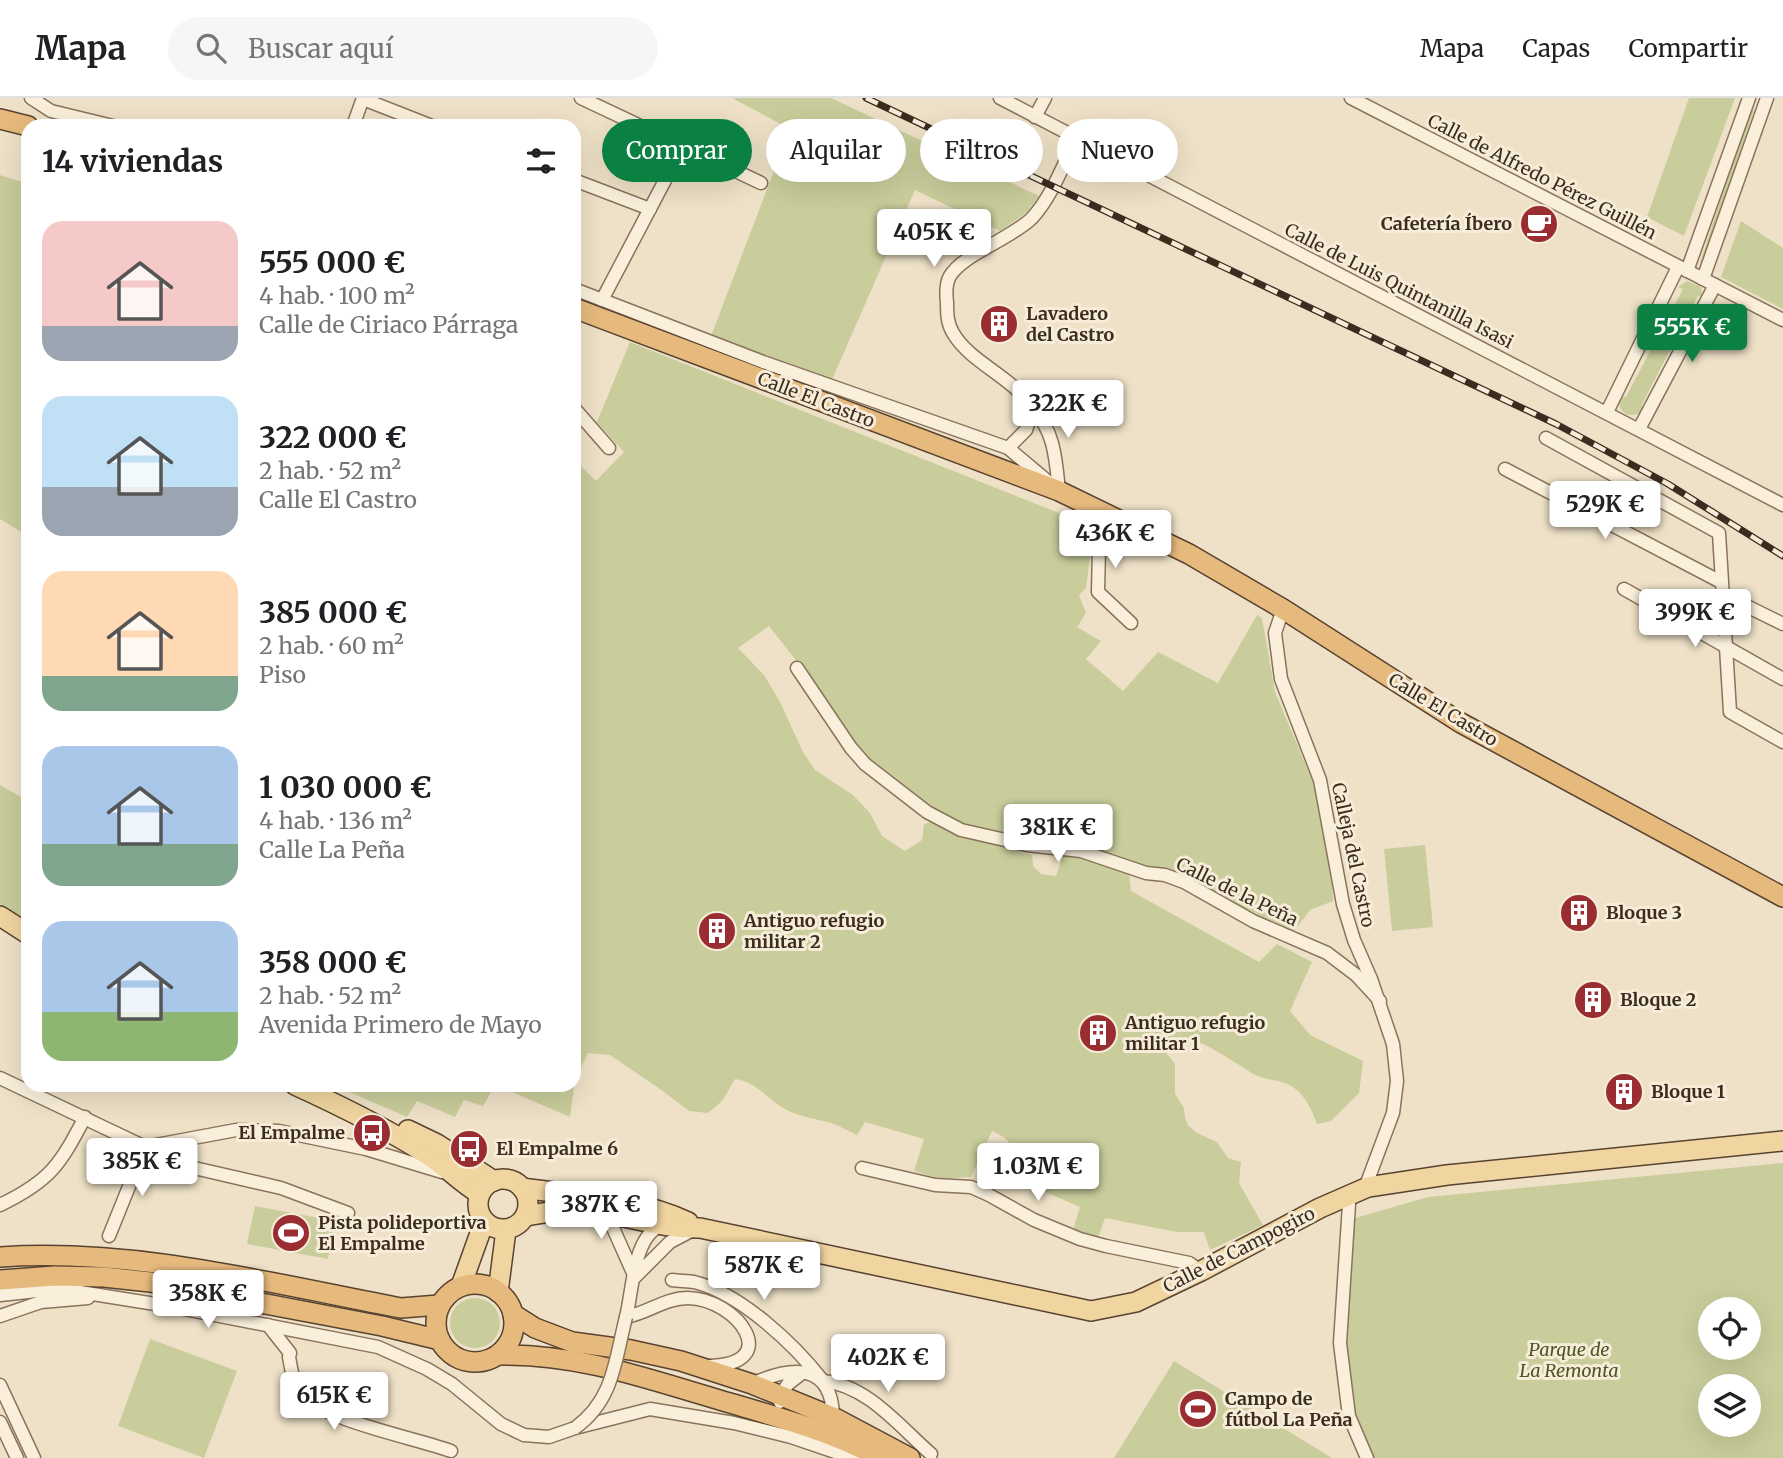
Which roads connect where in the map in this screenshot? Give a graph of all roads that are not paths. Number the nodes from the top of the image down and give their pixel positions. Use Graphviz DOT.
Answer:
graph roads {
  1 [pos="32,98"];
  2 [pos="581,98"];
  3 [pos="1000,98"];
  4 [pos="1045,98"];
  5 [pos="1351,98"];
  6 [pos="1749,98"];
  7 [pos="1767,98"];
  8 [pos="363,99"];
  9 [pos="1035,117"];
  10 [pos="0,119"];
  11 [pos="84,119"];
  12 [pos="356,119"];
  13 [pos="414,119"];
  14 [pos="626,119"];
  15 [pos="21,124"];
  16 [pos="1057,128"];
  17 [pos="1057,177"];
  18 [pos="752,179"];
  19 [pos="664,182"];
  20 [pos="1161,182"];
  21 [pos="581,183"];
  22 [pos="761,183"];
  23 [pos="650,209"];
  24 [pos="1683,269"];
  25 [pos="1709,282"];
  26 [pos="581,292"];
  27 [pos="602,300"];
  28 [pos="581,311"];
  29 [pos="1783,320"];
  30 [pos="1033,410"];
  31 [pos="1607,412"];
  32 [pos="581,416"];
  33 [pos="1639,429"];
  34 [pos="1546,438"];
  35 [pos="609,448"];
  36 [pos="1007,448"];
  37 [pos="1505,469"];
  38 [pos="1059,491"];
  39 [pos="1783,505"];
  40 [pos="1109,513"];
  41 [pos="1721,588"];
  42 [pos="1624,589"];
  43 [pos="1283,609"];
  44 [pos="1131,623"];
  45 [pos="1783,624"];
  46 [pos="1724,646"];
  47 [pos="797,668"];
  48 [pos="1783,679"];
  49 [pos="1783,742"];
  50 [pos="1783,897"];
  51 [pos="0,916"];
  52 [pos="21,930"];
  53 [pos="1380,1001"];
  54 [pos="0,1079"];
  55 [pos="21,1088"];
  56 [pos="29,1092"];
  57 [pos="310,1092"];
  58 [pos="354,1112"];
  59 [pos="85,1117"];
  60 [pos="1783,1141"];
  61 [pos="145,1147"];
  62 [pos="420,1158"];
  63 [pos="862,1168"];
  64 [pos="468,1176"];
  65 [pos="487,1187"];
  66 [pos="522,1188"];
  67 [pos="1356,1192"];
  68 [pos="0,1205"];
  69 [pos="561,1210"];
  70 [pos="348,1213"];
  71 [pos="526,1216"];
  72 [pos="484,1222"];
  73 [pos="693,1224"];
  74 [pos="659,1226"];
  75 [pos="506,1230"];
  76 [pos="108,1236"];
  77 [pos="0,1257"];
  78 [pos="1201,1271"];
  79 [pos="635,1277"];
  80 [pos="0,1280"];
  81 [pos="672,1280"];
  82 [pos="461,1286"];
  83 [pos="498,1292"];
  84 [pos="0,1295"];
  85 [pos="112,1297"];
  86 [pos="439,1305"];
  87 [pos="513,1314"];
  88 [pos="2,1317"];
  89 [pos="626,1317"];
  90 [pos="268,1325"];
  91 [pos="310,1334"];
  92 [pos="440,1340"];
  93 [pos="290,1353"];
  94 [pos="498,1356"];
  95 [pos="681,1361"];
  96 [pos="802,1373"];
  97 [pos="822,1381"];
  98 [pos="752,1384"];
  99 [pos="0,1385"];
  100 [pos="780,1395"];
  101 [pos="834,1417"];
  102 [pos="0,1422"];
  103 [pos="790,1426"];
  104 [pos="575,1428"];
  105 [pos="452,1451"];
  106 [pos="931,1454"];
  107 [pos="17,1458"];
  108 [pos="34,1458"];
  109 [pos="853,1458"];
  110 [pos="881,1458"];
  111 [pos="910,1458"];
  112 [pos="1367,1458"];
  1 -- 11 [label="street"];
  2 -- 14 [label="street"];
  3 -- 9 [label="street, Calle de Luis Quintanilla Isasi"];
  4 -- 9 [label="street"];
  5 -- 24 [label="street, Calle de Alfredo Pérez Guillén"];
  6 -- 24 [label="street"];
  7 -- 25 [label="street"];
  8 -- 12 [label="street"];
  8 -- 13 [label="street"];
  9 -- 16 [label="street, Calle de Luis Quintanilla Isasi"];
  10 -- 15 [label="highway"];
  17 -- 30 [label="street"];
  18 -- 22 [label="street"];
  19 -- 23 [label="street"];
  20 -- 31 [label="street, Calle de Luis Quintanilla Isasi"];
  21 -- 23 [label="street"];
  23 -- 27 [label="street"];
  24 -- 25 [label="street, Calle de Alfredo Pérez Guillén"];
  24 -- 31 [label="street"];
  25 -- 29 [label="street"];
  25 -- 33 [label="street"];
  26 -- 27 [label="street, Calle El Castro"];
  27 -- 36 [label="street, Calle El Castro"];
  28 -- 38 [label="highway, Calle El Castro"];
  30 -- 36 [label="street"];
  30 -- 38 [label="street"];
  31 -- 33 [label="street, Calle de Luis Quintanilla Isasi"];
  32 -- 35 [label="street"];
  33 -- 39 [label="street, Calle de Luis Quintanilla Isasi"];
  34 -- 41 [label="street"];
  36 -- 38 [label="street, Calle El Castro"];
  37 -- 41 [label="street"];
  38 -- 40 [label="highway, Calle El Castro"];
  40 -- 43 [label="highway, Calle El Castro"];
  40 -- 44 [label="street"];
  41 -- 45 [label="street"];
  41 -- 46 [label="street"];
  42 -- 46 [label="street"];
  43 -- 50 [label="highway, Calle El Castro"];
  43 -- 53 [label="street, Calleja del Castro"];
  46 -- 48 [label="street"];
  46 -- 49 [label="street"];
  47 -- 53 [label="street, Calle de la Peña"];
  51 -- 52 [label="main road"];
  53 -- 67 [label="street, Calleja del Castro"];
  54 -- 55 [label="street"];
  56 -- 59 [label="street"];
  57 -- 58 [label="main road"];
  58 -- 62 [label="main road"];
  58 -- 64 [label="main road"];
  59 -- 61 [label="street"];
  59 -- 68 [label="street"];
  60 -- 67 [label="main road, Calle de Campogiro"];
  61 -- 62 [label="street"];
  61 -- 70 [label="street"];
  61 -- 76 [label="street"];
  62 -- 64 [label="main road"];
  63 -- 78 [label="street"];
  64 -- 65 [label="main road"];
  65 -- 66 [label="main road"];
  65 -- 72 [label="main road"];
  66 -- 71 [label="main road"];
  66 -- 73 [label="main road, Calle de Campogiro"];
  67 -- 78 [label="main road, Calle de Campogiro"];
  67 -- 112 [label="street, Calleja del Castro"];
  69 -- 71 [label="main road, Calle de Campogiro"];
  69 -- 74 [label="main road, Calle de Campogiro"];
  69 -- 79 [label="street"];
  71 -- 75 [label="main road"];
  72 -- 75 [label="main road"];
  72 -- 82 [label="main road"];
  73 -- 74 [label="main road, Calle de Campogiro"];
  73 -- 78 [label="main road, Calle de Campogiro"];
  73 -- 79 [label="street"];
  74 -- 79 [label="street"];
  75 -- 83 [label="main road"];
  77 -- 86 [label="highway"];
  79 -- 89 [label="street"];
  80 -- 92 [label="highway"];
  81 -- 97 [label="street"];
  82 -- 83 [label="highway"];
  82 -- 86 [label="highway"];
  83 -- 87 [label="highway"];
  84 -- 85 [label="street"];
  85 -- 88 [label="street"];
  85 -- 90 [label="street"];
  86 -- 92 [label="highway"];
  87 -- 94 [label="highway"];
  87 -- 95 [label="highway"];
  89 -- 95 [label="street"];
  89 -- 104 [label="street, bridge"];
  90 -- 91 [label="street"];
  90 -- 93 [label="street"];
  91 -- 93 [label="street"];
  91 -- 104 [label="street"];
  92 -- 94 [label="highway"];
  93 -- 105 [label="street"];
  94 -- 103 [label="highway"];
  95 -- 98 [label="highway"];
  96 -- 97 [label="street"];
  96 -- 98 [label="street"];
  96 -- 100 [label="street"];
  97 -- 101 [label="street"];
  97 -- 106 [label="street"];
  98 -- 100 [label="highway"];
  99 -- 108 [label="street"];
  100 -- 101 [label="highway"];
  100 -- 103 [label="street"];
  101 -- 103 [label="street"];
  101 -- 111 [label="highway"];
  102 -- 107 [label="street"];
  103 -- 104 [label="street"];
  103 -- 109 [label="street"];
  103 -- 110 [label="highway"];
}
